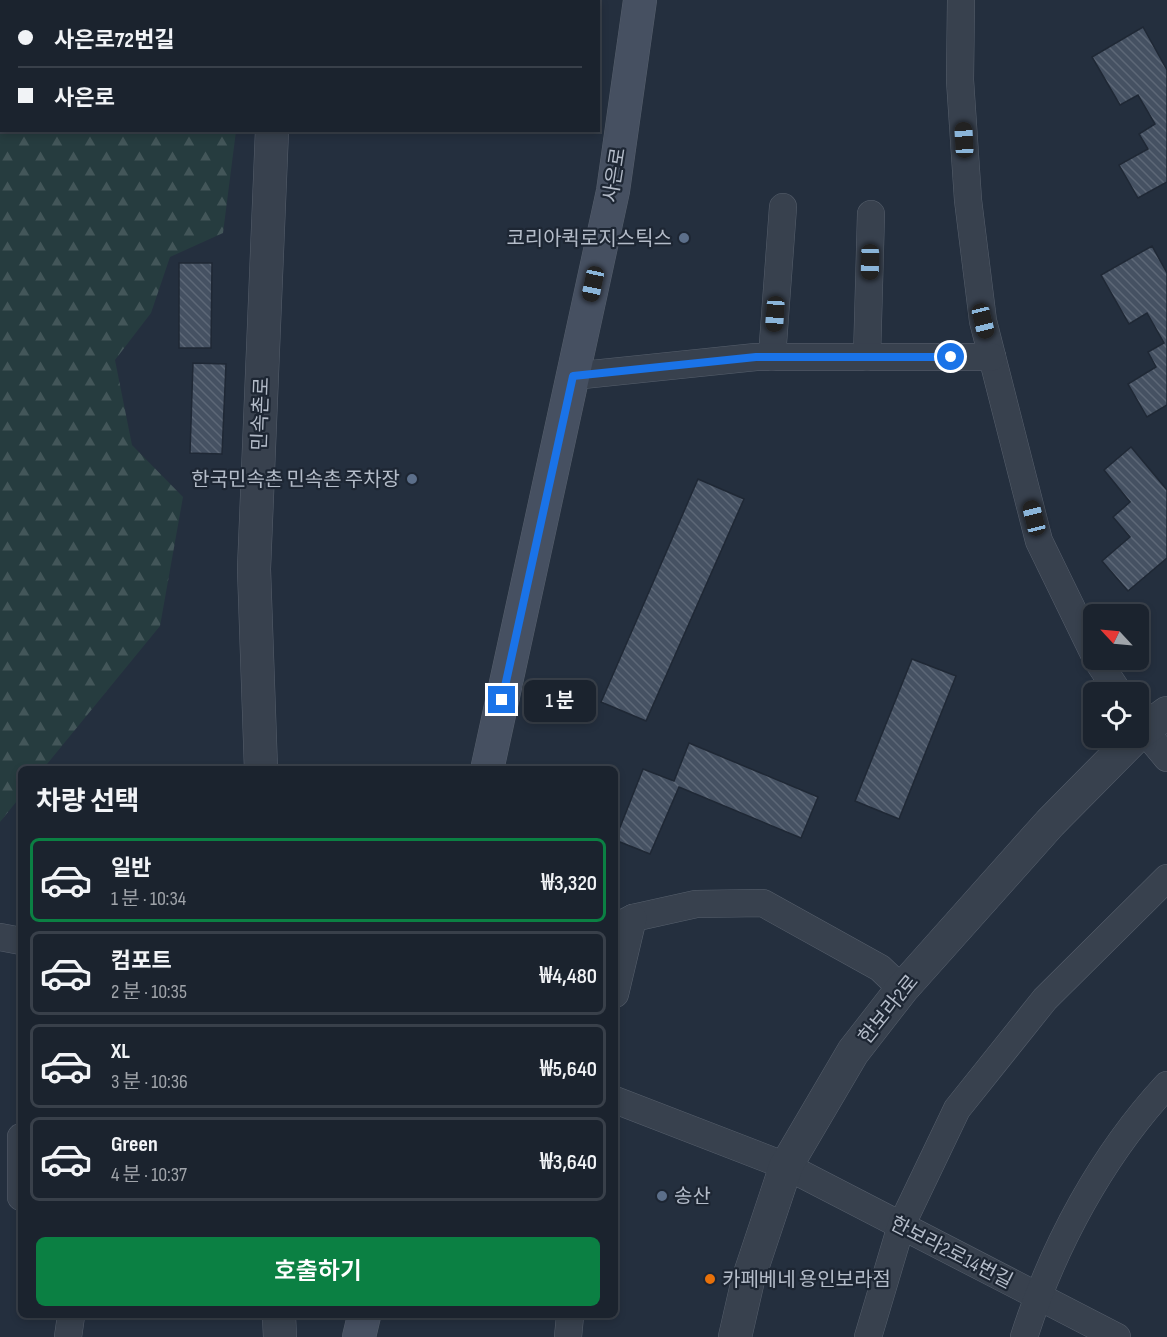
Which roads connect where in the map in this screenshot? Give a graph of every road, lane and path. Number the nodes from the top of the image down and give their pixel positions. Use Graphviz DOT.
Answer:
graph roads {
  1 [pos="640,0"];
  2 [pos="961,0"];
  3 [pos="272,132"];
  4 [pos="783,207"];
  5 [pos="871,214"];
  6 [pos="772,357"];
  7 [pos="867,357"];
  8 [pos="992,357"];
  9 [pos="573,376"];
  10 [pos="1083,631"];
  11 [pos="1149,734"];
  12 [pos="1123,748"];
  13 [pos="1167,758"];
  14 [pos="261,766"];
  15 [pos="488,766"];
  16 [pos="1167,878"];
  17 [pos="624,922"];
  18 [pos="0,938"];
  19 [pos="18,941"];
  20 [pos="618,970"];
  21 [pos="902,989"];
  22 [pos="1167,1085"];
  23 [pos="618,1101"];
  24 [pos="786,1167"];
  25 [pos="901,1226"];
  26 [pos="1037,1296"];
  27 [pos="71,1318"];
  28 [pos="279,1318"];
  29 [pos="364,1318"];
  30 [pos="570,1318"];
  31 [pos="68,1337"];
  32 [pos="280,1337"];
  33 [pos="359,1337"];
  34 [pos="568,1337"];
  35 [pos="735,1337"];
  36 [pos="868,1337"];
  37 [pos="1024,1337"];
  38 [pos="1117,1337"];
  1 -- 9 [label="main road, 사은로"];
  2 -- 8 [label="street"];
  3 -- 14 [label="street, 민속촌로"];
  4 -- 6 [label="street"];
  5 -- 7 [label="street"];
  6 -- 7 [label="street"];
  6 -- 9 [label="street"];
  7 -- 8 [label="street"];
  8 -- 10 [label="street"];
  9 -- 15 [label="main road, 사은로"];
  11 -- 13 [label="street"];
  12 -- 21 [label="street, 한보라2로"];
  16 -- 25 [label="street"];
  17 -- 20 [label="street"];
  17 -- 21 [label="street"];
  18 -- 19 [label="street"];
  21 -- 24 [label="street, 한보라2로"];
  22 -- 26 [label="street"];
  23 -- 24 [label="street, 한보라2로14번길"];
  24 -- 25 [label="street, 한보라2로14번길"];
  24 -- 35 [label="street, 한보라2로"];
  25 -- 26 [label="street, 한보라2로14번길"];
  25 -- 36 [label="street"];
  26 -- 37 [label="street"];
  26 -- 38 [label="street, 한보라2로14번길"];
  27 -- 31 [label="street"];
  28 -- 32 [label="street"];
  29 -- 33 [label="main road"];
  30 -- 34 [label="street"];
}
